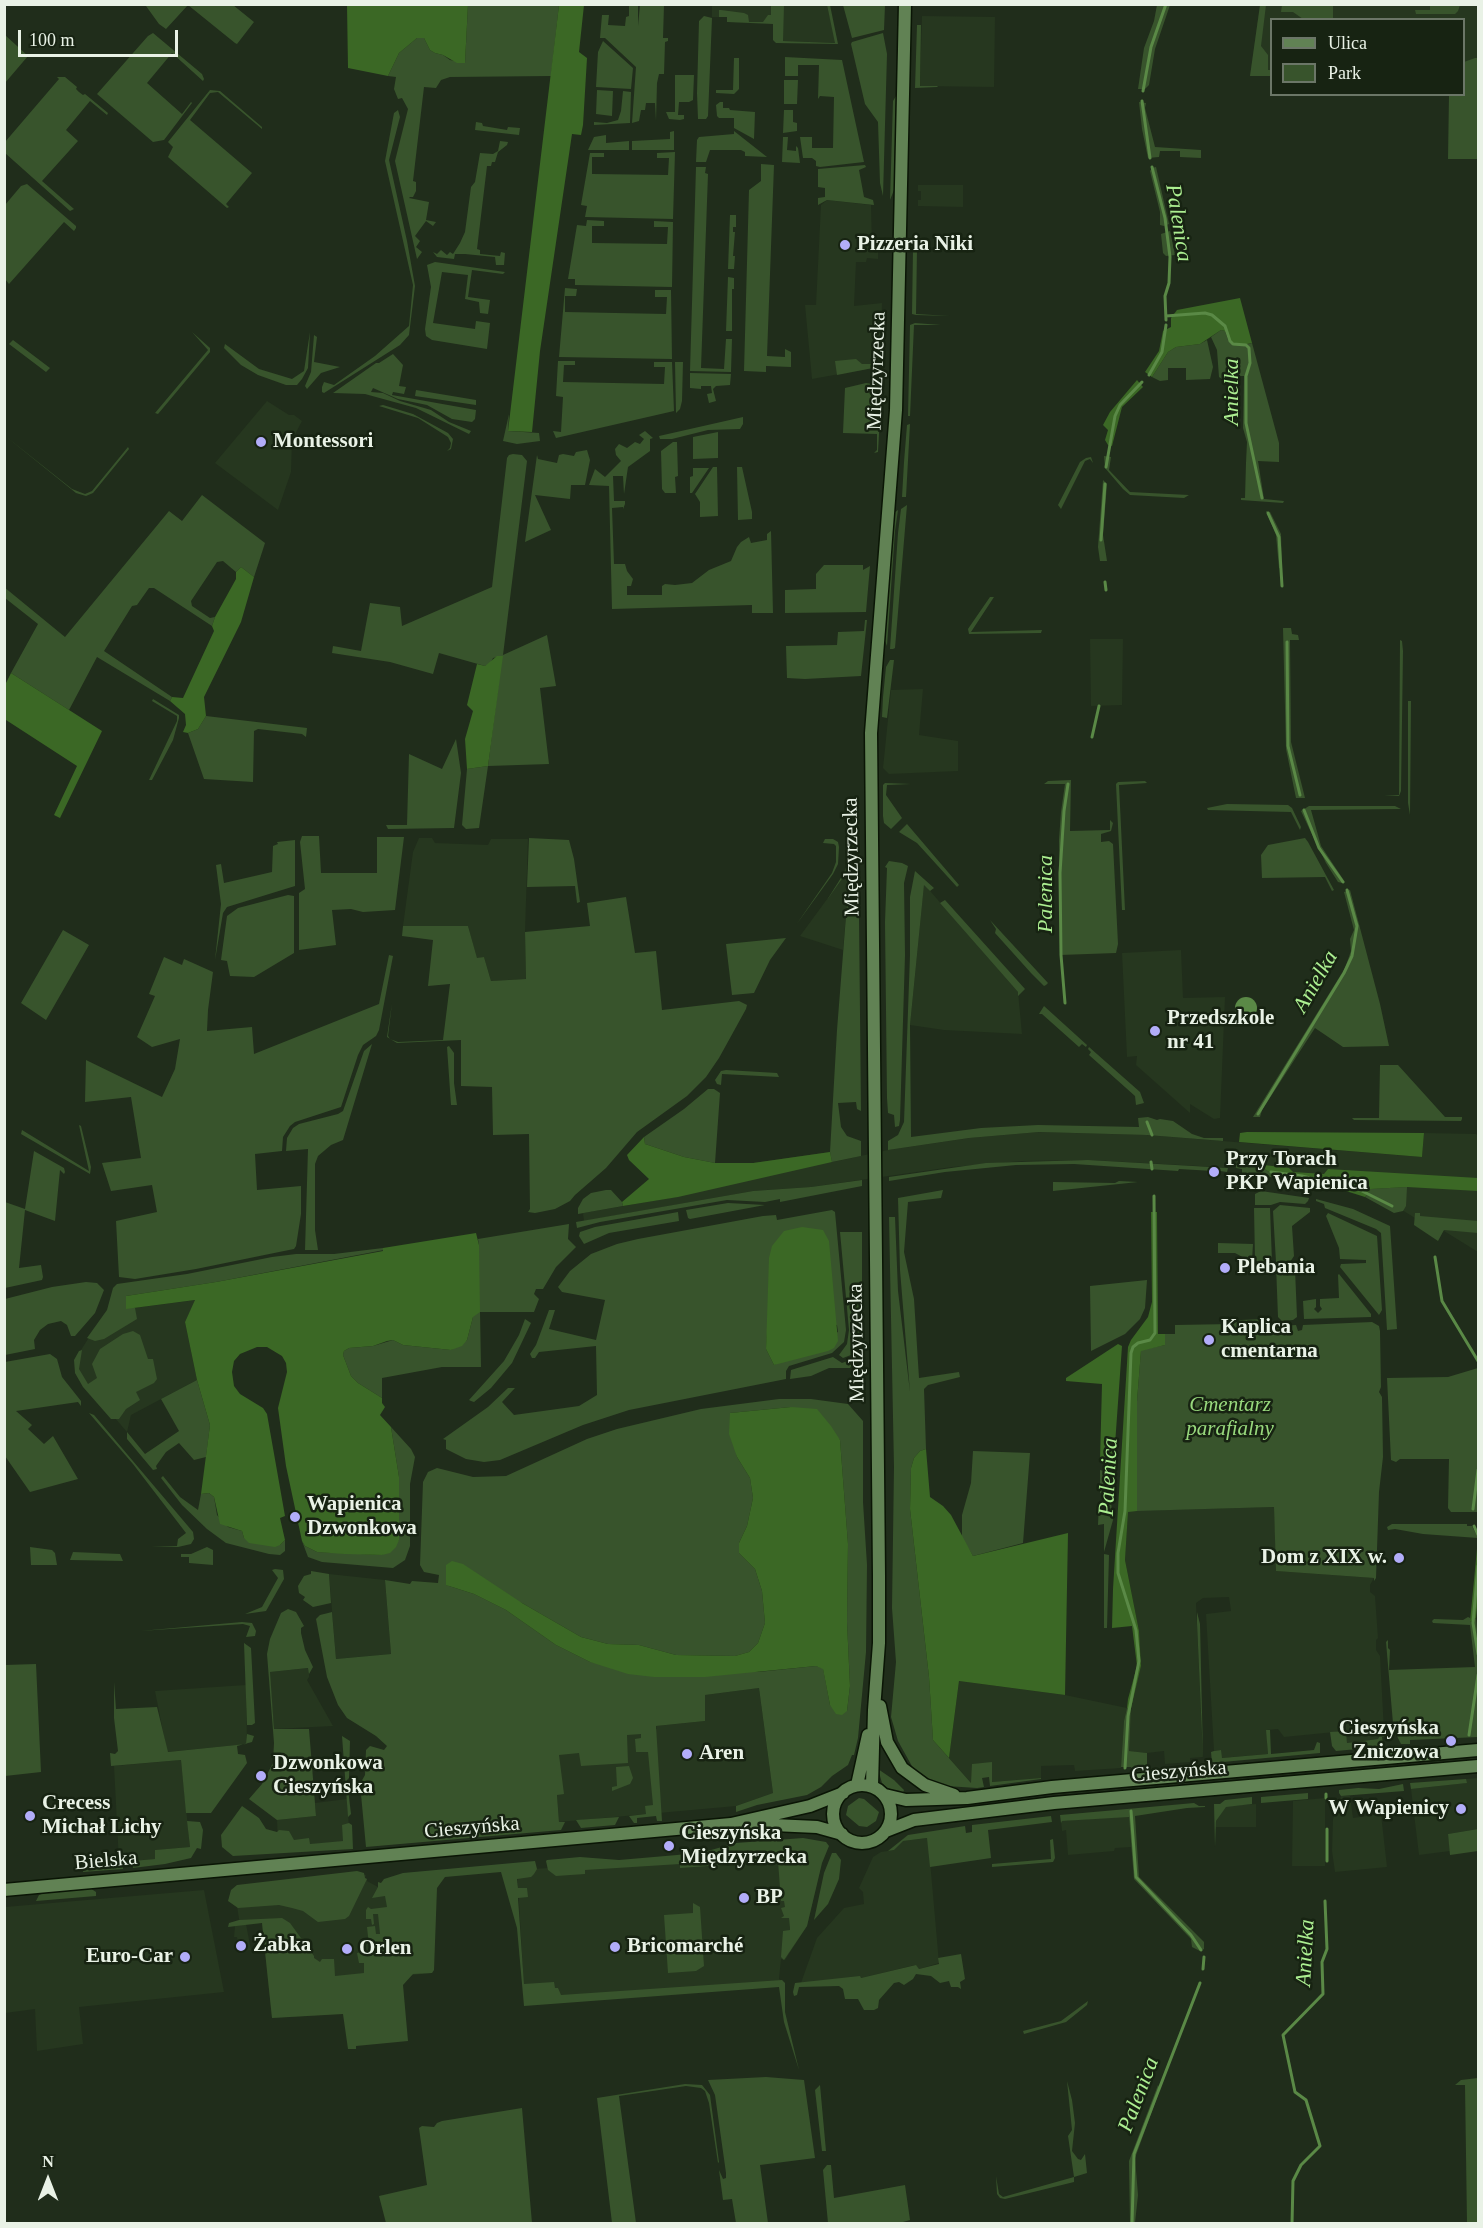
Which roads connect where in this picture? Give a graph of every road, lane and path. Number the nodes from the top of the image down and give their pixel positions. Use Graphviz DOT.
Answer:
graph roads {
  1 [pos="905,4"];
  2 [pos="879,1643"];
  3 [pos="874,1710"];
  4 [pos="1479,1750"];
  5 [pos="1479,1766"];
  6 [pos="857,1785"];
  7 [pos="872,1786"];
  8 [pos="843,1793"];
  9 [pos="885,1795"];
  10 [pos="967,1798"];
  11 [pos="736,1823"];
  12 [pos="886,1831"];
  13 [pos="842,1834"];
  14 [pos="212,1872"];
  15 [pos="4,1890"];
  1 -- 2 [label="main road, Międzyrzecka"];
  2 -- 3 [label="main road, Międzyrzecka"];
  2 -- 10 [label="main road"];
  3 -- 6 [label="main road, Międzyrzecka"];
  3 -- 7 [label="main road, Międzyrzecka"];
  4 -- 10 [label="main road, Cieszyńska"];
  5 -- 12 [label="main road, Cieszyńska"];
  6 -- 7 [label="main road"];
  6 -- 8 [label="main road"];
  7 -- 9 [label="main road"];
  8 -- 11 [label="main road, Cieszyńska"];
  8 -- 13 [label="main road"];
  9 -- 10 [label="main road, Cieszyńska"];
  9 -- 12 [label="main road"];
  11 -- 13 [label="main road, Cieszyńska"];
  11 -- 14 [label="main road, Cieszyńska"];
  12 -- 13 [label="main road"];
  14 -- 15 [label="main road, Bielska"];
}
